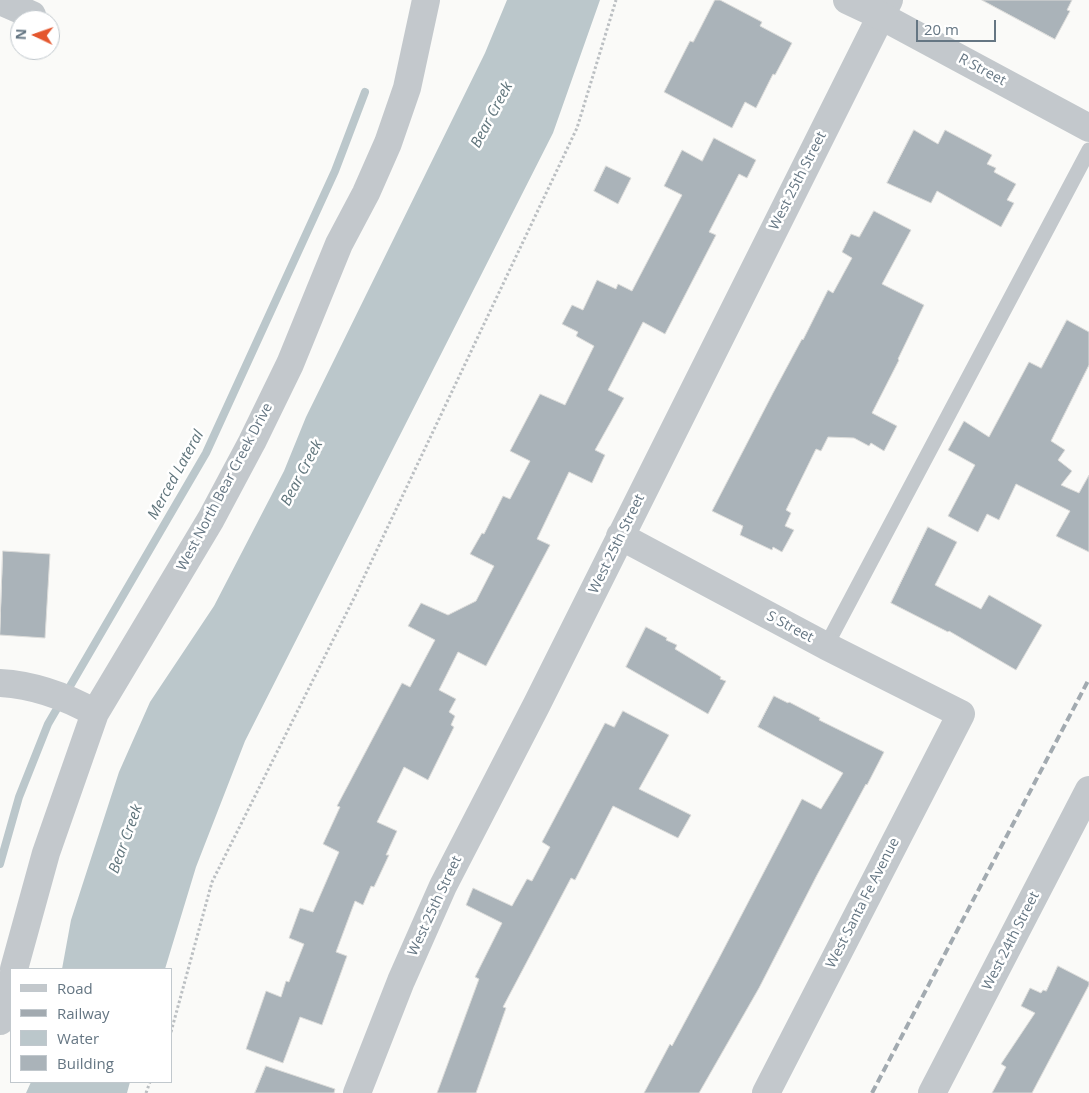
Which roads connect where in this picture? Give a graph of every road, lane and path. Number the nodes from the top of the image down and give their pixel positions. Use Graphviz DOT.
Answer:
graph roads {
  1 [pos="426,0"];
  2 [pos="616,0"];
  3 [pos="847,0"];
  4 [pos="0,1"];
  5 [pos="885,8"];
  6 [pos="21,10"];
  7 [pos="1089,128"];
  8 [pos="1089,150"];
  9 [pos="620,536"];
  10 [pos="826,646"];
  11 [pos="0,683"];
  12 [pos="74,702"];
  13 [pos="961,714"];
  14 [pos="1089,790"];
  15 [pos="14,968"];
  16 [pos="10,984"];
  17 [pos="0,1021"];
  18 [pos="172,1028"];
  19 [pos="357,1093"];
  20 [pos="766,1093"];
  21 [pos="932,1093"];
  1 -- 12 [label="street, West North Bear Creek Drive"];
  2 -- 18 [label="path"];
  3 -- 5 [label="street, R Street"];
  4 -- 6 [label="street"];
  5 -- 7 [label="street, R Street"];
  5 -- 9 [label="street, West 25th Street"];
  8 -- 10 [label="lane"];
  9 -- 10 [label="street, S Street"];
  9 -- 19 [label="street, West 25th Street"];
  10 -- 13 [label="street, S Street"];
  11 -- 12 [label="street"];
  12 -- 15 [label="street, West North Bear Creek Drive"];
  13 -- 20 [label="street, West Santa Fe Avenue"];
  14 -- 21 [label="street, West 24th Street"];
  16 -- 17 [label="street"];
}
